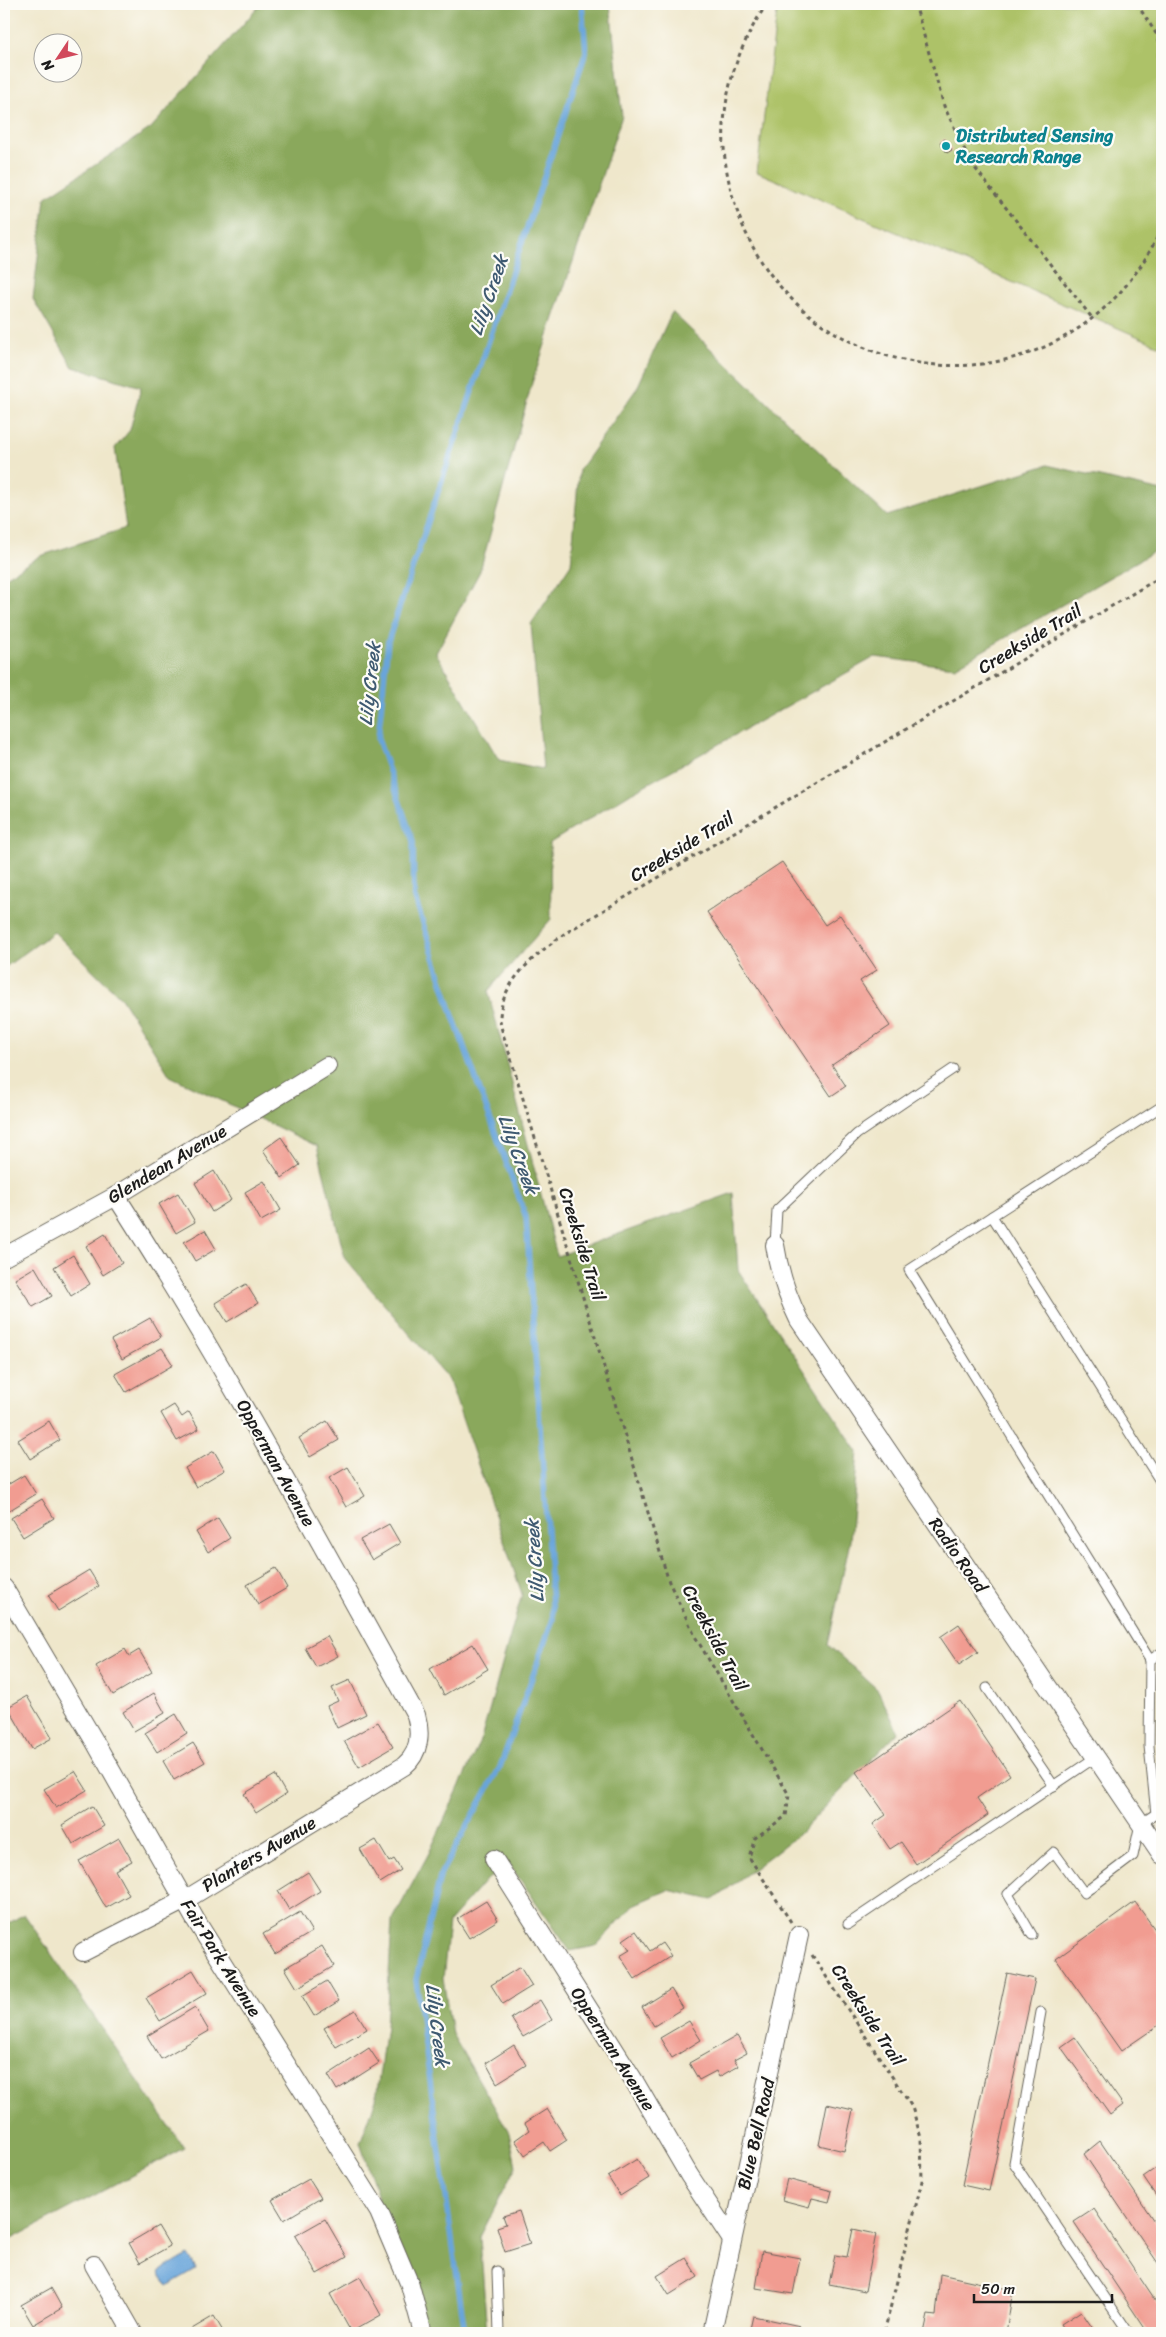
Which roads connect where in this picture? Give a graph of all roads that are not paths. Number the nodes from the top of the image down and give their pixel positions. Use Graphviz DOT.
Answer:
graph roads {
  1 [pos="327,1066"];
  2 [pos="953,1069"];
  3 [pos="1162,1106"];
  4 [pos="116,1196"];
  5 [pos="992,1216"];
  6 [pos="775,1245"];
  7 [pos="4,1257"];
  8 [pos="1162,1484"];
  9 [pos="4,1588"];
  10 [pos="1162,1652"];
  11 [pos="1150,1660"];
  12 [pos="987,1688"];
  13 [pos="419,1739"];
  14 [pos="1096,1757"];
  15 [pos="1054,1786"];
  16 [pos="1159,1812"];
  17 [pos="1140,1824"];
  18 [pos="1162,1855"];
  19 [pos="494,1858"];
  20 [pos="185,1900"];
  21 [pos="848,1924"];
  22 [pos="799,1935"];
  23 [pos="1032,1936"];
  24 [pos="83,1952"];
  25 [pos="1041,2012"];
  26 [pos="732,2240"];
  27 [pos="94,2264"];
  28 [pos="497,2271"];
  29 [pos="133,2333"];
  30 [pos="423,2333"];
  31 [pos="499,2333"];
  32 [pos="712,2333"];
  33 [pos="1128,2333"];
  1 -- 4 [label="street, Glendean Avenue"];
  2 -- 6 [label="lane"];
  3 -- 5 [label="lane"];
  4 -- 7 [label="street, Glendean Avenue"];
  4 -- 13 [label="street, Opperman Avenue"];
  5 -- 8 [label="lane"];
  5 -- 11 [label="lane"];
  6 -- 14 [label="street, Radio Road"];
  9 -- 20 [label="street, Fair Park Avenue"];
  10 -- 11 [label="lane"];
  11 -- 16 [label="lane"];
  12 -- 15 [label="lane"];
  13 -- 20 [label="street, Planters Avenue"];
  14 -- 15 [label="lane"];
  14 -- 17 [label="street, Radio Road"];
  15 -- 21 [label="lane"];
  16 -- 17 [label="lane"];
  17 -- 18 [label="street, Radio Road"];
  17 -- 23 [label="lane"];
  19 -- 26 [label="street, Opperman Avenue"];
  20 -- 24 [label="street, Planters Avenue"];
  20 -- 30 [label="street, Fair Park Avenue"];
  22 -- 26 [label="street, Blue Bell Road"];
  25 -- 33 [label="lane"];
  26 -- 32 [label="street, Blue Bell Road"];
  27 -- 29 [label="street"];
  28 -- 31 [label="lane"];
}
